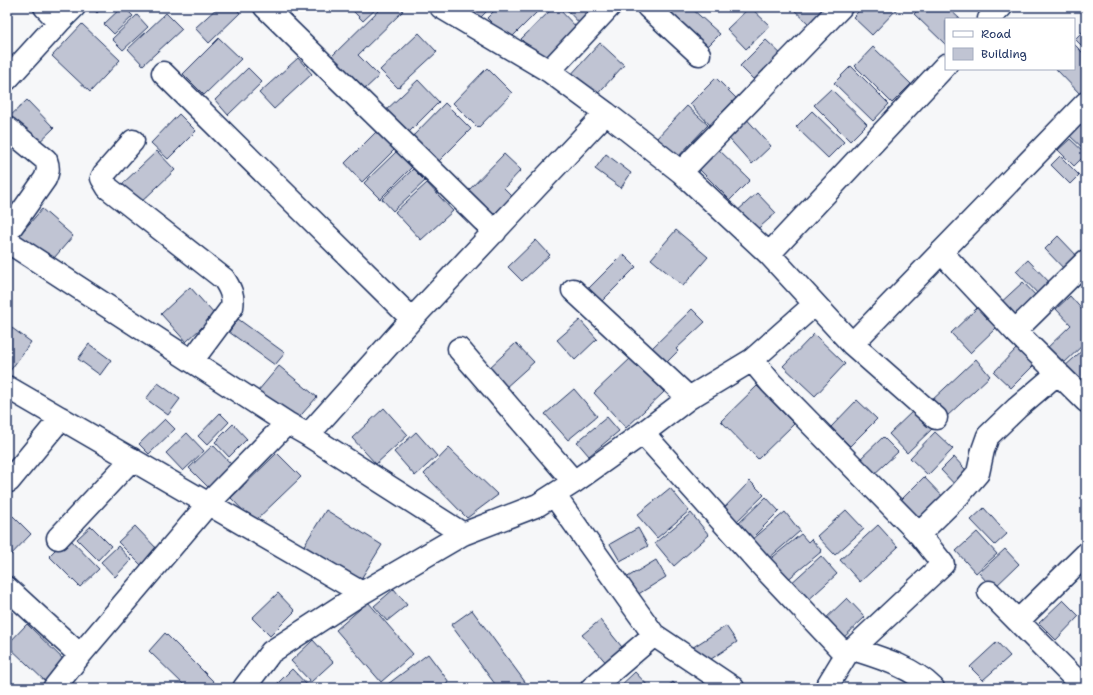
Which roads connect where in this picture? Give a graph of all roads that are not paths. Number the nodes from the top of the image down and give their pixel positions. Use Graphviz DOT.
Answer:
graph roads {
  1 [pos="265,7"];
  2 [pos="441,7"];
  3 [pos="609,7"];
  4 [pos="648,7"];
  5 [pos="841,7"];
  6 [pos="1001,7"];
  7 [pos="60,12"];
  8 [pos="990,18"];
  9 [pos="699,54"];
  10 [pos="945,66"];
  11 [pos="549,71"];
  12 [pos="163,73"];
  13 [pos="7,79"];
  14 [pos="1086,103"];
  15 [pos="606,113"];
  16 [pos="7,128"];
  17 [pos="133,141"];
  18 [pos="681,172"];
  19 [pos="495,232"];
  20 [pos="7,234"];
  21 [pos="7,241"];
  22 [pos="941,252"];
  23 [pos="769,254"];
  24 [pos="1086,261"];
  25 [pos="573,290"];
  26 [pos="815,304"];
  27 [pos="412,319"];
  28 [pos="1015,331"];
  29 [pos="852,344"];
  30 [pos="458,348"];
  31 [pos="752,360"];
  32 [pos="192,361"];
  33 [pos="1058,373"];
  34 [pos="7,387"];
  35 [pos="689,398"];
  36 [pos="1086,401"];
  37 [pos="61,418"];
  38 [pos="936,418"];
  39 [pos="287,423"];
  40 [pos="643,434"];
  41 [pos="308,435"];
  42 [pos="132,459"];
  43 [pos="9,481"];
  44 [pos="574,482"];
  45 [pos="554,495"];
  46 [pos="209,503"];
  47 [pos="463,534"];
  48 [pos="919,534"];
  49 [pos="58,538"];
  50 [pos="1086,554"];
  51 [pos="7,588"];
  52 [pos="989,592"];
  53 [pos="362,593"];
  54 [pos="1018,621"];
  55 [pos="654,635"];
  56 [pos="850,652"];
  57 [pos="80,655"];
  58 [pos="54,688"];
  59 [pos="244,688"];
  60 [pos="592,688"];
  61 [pos="733,688"];
  62 [pos="826,688"];
  63 [pos="933,688"];
  64 [pos="1084,688"];
  1 -- 19 [label="street"];
  2 -- 11 [label="street"];
  3 -- 11 [label="street"];
  4 -- 9 [label="street"];
  5 -- 18 [label="street"];
  6 -- 8 [label="street"];
  7 -- 13 [label="street"];
  10 -- 23 [label="street"];
  11 -- 15 [label="street"];
  12 -- 27 [label="street"];
  14 -- 22 [label="street"];
  15 -- 18 [label="street"];
  15 -- 19 [label="street"];
  16 -- 20 [label="street"];
  17 -- 32 [label="street"];
  18 -- 23 [label="street"];
  19 -- 27 [label="street"];
  21 -- 32 [label="street"];
  22 -- 28 [label="street"];
  22 -- 29 [label="street"];
  23 -- 26 [label="street"];
  24 -- 28 [label="street"];
  25 -- 35 [label="street"];
  26 -- 29 [label="street"];
  26 -- 31 [label="street"];
  27 -- 41 [label="street"];
  28 -- 33 [label="street"];
  29 -- 38 [label="street"];
  30 -- 44 [label="street"];
  31 -- 35 [label="street"];
  31 -- 48 [label="street"];
  32 -- 39 [label="street"];
  33 -- 36 [label="street"];
  33 -- 48 [label="street"];
  34 -- 37 [label="street"];
  35 -- 40 [label="street"];
  37 -- 42 [label="street"];
  37 -- 43 [label="street"];
  39 -- 41 [label="street"];
  39 -- 46 [label="street"];
  40 -- 44 [label="street"];
  40 -- 56 [label="street"];
  41 -- 47 [label="street"];
  42 -- 46 [label="street"];
  42 -- 49 [label="street"];
  44 -- 45 [label="street"];
  45 -- 47 [label="street"];
  45 -- 55 [label="street"];
  46 -- 53 [label="street"];
  46 -- 57 [label="street"];
  47 -- 53 [label="street"];
  48 -- 56 [label="street"];
  50 -- 54 [label="street"];
  51 -- 57 [label="street"];
  52 -- 54 [label="street"];
  53 -- 59 [label="street"];
  54 -- 64 [label="street"];
  55 -- 60 [label="street"];
  55 -- 61 [label="street"];
  56 -- 62 [label="street"];
  56 -- 63 [label="street"];
  57 -- 58 [label="street"];
}
